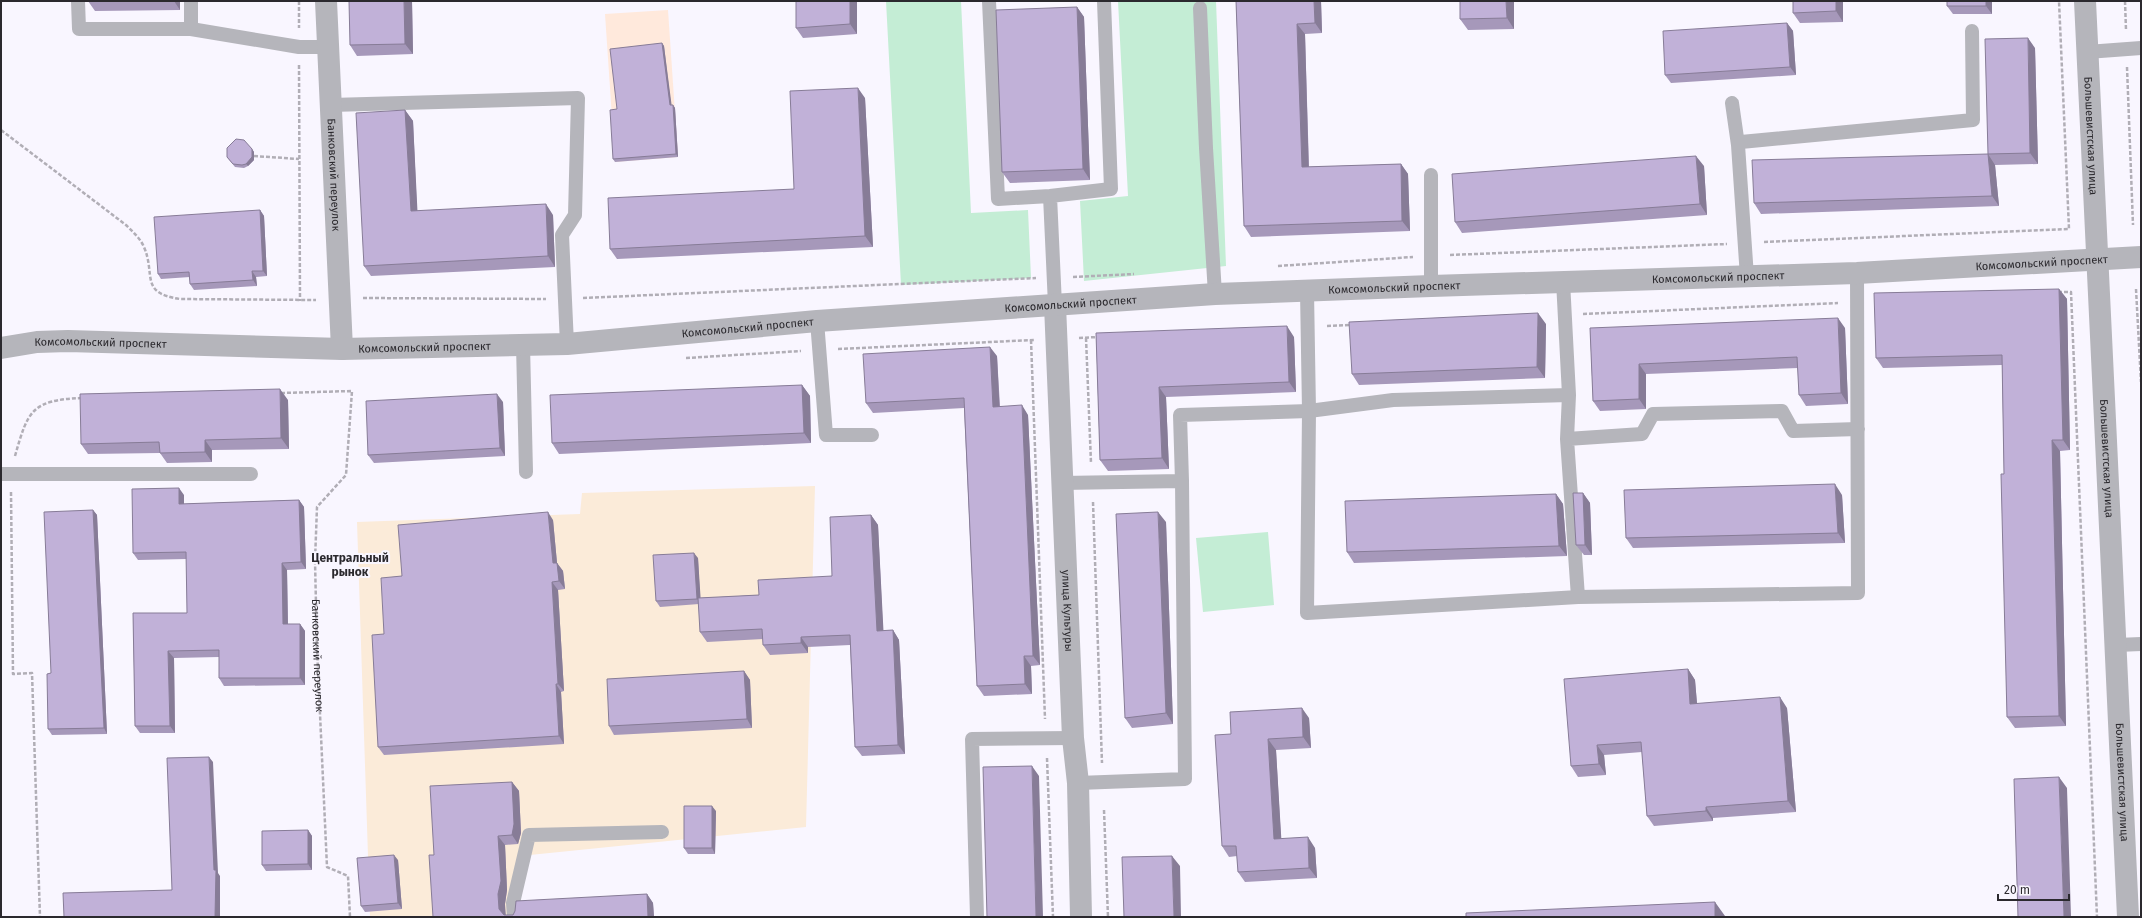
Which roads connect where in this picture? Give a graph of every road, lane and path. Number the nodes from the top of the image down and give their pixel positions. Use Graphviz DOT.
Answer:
graph roads {
  1 [pos="78,1"];
  2 [pos="190,1"];
  3 [pos="299,1"];
  4 [pos="326,1"];
  5 [pos="989,1"];
  6 [pos="1104,1"];
  7 [pos="2059,1"];
  8 [pos="2085,1"];
  9 [pos="2125,1"];
  10 [pos="1200,8"];
  11 [pos="191,29"];
  12 [pos="1972,32"];
  13 [pos="299,46"];
  14 [pos="328,48"];
  15 [pos="2141,48"];
  16 [pos="2126,50"];
  17 [pos="2087,52"];
  18 [pos="1732,103"];
  19 [pos="331,105"];
  20 [pos="1,130"];
  21 [pos="1738,145"];
  22 [pos="254,156"];
  23 [pos="299,159"];
  24 [pos="1431,175"];
  25 [pos="1050,196"];
  26 [pos="2133,226"];
  27 [pos="2069,229"];
  28 [pos="2141,257"];
  29 [pos="2096,260"];
  30 [pos="1857,273"];
  31 [pos="1747,277"];
  32 [pos="1563,281"];
  33 [pos="1431,286"];
  34 [pos="2136,288"];
  35 [pos="1307,291"];
  36 [pos="2071,292"];
  37 [pos="1215,294"];
  38 [pos="339,298"];
  39 [pos="300,301"];
  40 [pos="1055,305"];
  41 [pos="817,322"];
  42 [pos="1086,338"];
  43 [pos="1031,340"];
  44 [pos="567,344"];
  45 [pos="523,345"];
  46 [pos="1,348"];
  47 [pos="342,349"];
  48 [pos="2141,382"];
  49 [pos="273,393"];
  50 [pos="1569,395"];
  51 [pos="84,398"];
  52 [pos="1309,411"];
  53 [pos="1858,429"];
  54 [pos="872,435"];
  55 [pos="1567,438"];
  56 [pos="526,472"];
  57 [pos="6,474"];
  58 [pos="251,474"];
  59 [pos="1182,481"];
  60 [pos="1062,483"];
  61 [pos="1092,483"];
  62 [pos="1578,597"];
  63 [pos="2141,644"];
  64 [pos="2117,645"];
  65 [pos="1046,737"];
  66 [pos="1073,738"];
  67 [pos="1103,782"];
  68 [pos="1078,783"];
  69 [pos="662,832"];
  70 [pos="40,917"];
  71 [pos="350,917"];
  72 [pos="514,917"];
  73 [pos="977,917"];
  74 [pos="1053,917"];
  75 [pos="1081,917"];
  76 [pos="1108,917"];
  77 [pos="2097,917"];
  78 [pos="2128,917"];
  1 -- 11 [label="lane"];
  2 -- 11 [label="lane"];
  3 -- 13 [label="path"];
  4 -- 14 [label="street, Банковский переулок"];
  5 -- 25 [label="lane"];
  6 -- 25 [label="lane"];
  7 -- 27 [label="path"];
  8 -- 17 [label="street, Большевистская улица"];
  9 -- 16 [label="path"];
  10 -- 37 [label="lane"];
  11 -- 13 [label="lane"];
  12 -- 21 [label="lane"];
  13 -- 14 [label="lane"];
  13 -- 23 [label="path"];
  14 -- 19 [label="street, Банковский переулок"];
  15 -- 16 [label="lane"];
  16 -- 17 [label="lane"];
  16 -- 26 [label="path"];
  17 -- 29 [label="street, Большевистская улица"];
  18 -- 21 [label="lane"];
  19 -- 38 [label="street, Банковский переулок"];
  19 -- 44 [label="lane"];
  20 -- 39 [label="path"];
  21 -- 31 [label="lane"];
  22 -- 23 [label="path"];
  23 -- 39 [label="path"];
  24 -- 33 [label="lane"];
  25 -- 40 [label="lane"];
  28 -- 29 [label="street, Комсомольский проспект"];
  29 -- 30 [label="street, Комсомольский проспект"];
  29 -- 64 [label="street, Большевистская улица"];
  30 -- 31 [label="street, Комсомольский проспект"];
  30 -- 53 [label="lane"];
  31 -- 32 [label="street, Комсомольский проспект"];
  32 -- 33 [label="street, Комсомольский проспект"];
  32 -- 50 [label="lane"];
  33 -- 35 [label="street, Комсомольский проспект"];
  34 -- 48 [label="path"];
  35 -- 37 [label="street, Комсомольский проспект"];
  35 -- 52 [label="lane"];
  36 -- 77 [label="path"];
  37 -- 40 [label="street, Комсомольский проспект"];
  38 -- 39 [label="path"];
  38 -- 47 [label="street, Банковский переулок"];
  40 -- 41 [label="street, Комсомольский проспект"];
  40 -- 60 [label="street, улица Культуры"];
  41 -- 44 [label="street, Комсомольский проспект"];
  41 -- 54 [label="lane"];
  42 -- 61 [label="path"];
  43 -- 65 [label="path"];
  44 -- 45 [label="street, Комсомольский проспект"];
  45 -- 47 [label="street, Комсомольский проспект"];
  45 -- 56 [label="lane"];
  46 -- 47 [label="street, Комсомольский проспект"];
  49 -- 71 [label="path, Банковский переулок"];
  50 -- 52 [label="lane"];
  50 -- 55 [label="lane"];
  51 -- 57 [label="path"];
  52 -- 59 [label="lane"];
  52 -- 62 [label="lane"];
  53 -- 55 [label="lane"];
  53 -- 62 [label="lane"];
  55 -- 62 [label="lane"];
  57 -- 58 [label="lane"];
  57 -- 70 [label="path"];
  59 -- 61 [label="lane"];
  59 -- 67 [label="lane"];
  60 -- 61 [label="lane"];
  60 -- 66 [label="street, улица Культуры"];
  61 -- 67 [label="path"];
  63 -- 64 [label="lane"];
  64 -- 78 [label="street, Большевистская улица"];
  65 -- 66 [label="lane"];
  65 -- 73 [label="lane"];
  65 -- 74 [label="path"];
  66 -- 68 [label="street, улица Культуры"];
  67 -- 68 [label="lane"];
  67 -- 76 [label="path"];
  68 -- 75 [label="street, улица Культуры"];
  69 -- 72 [label="lane"];
}
